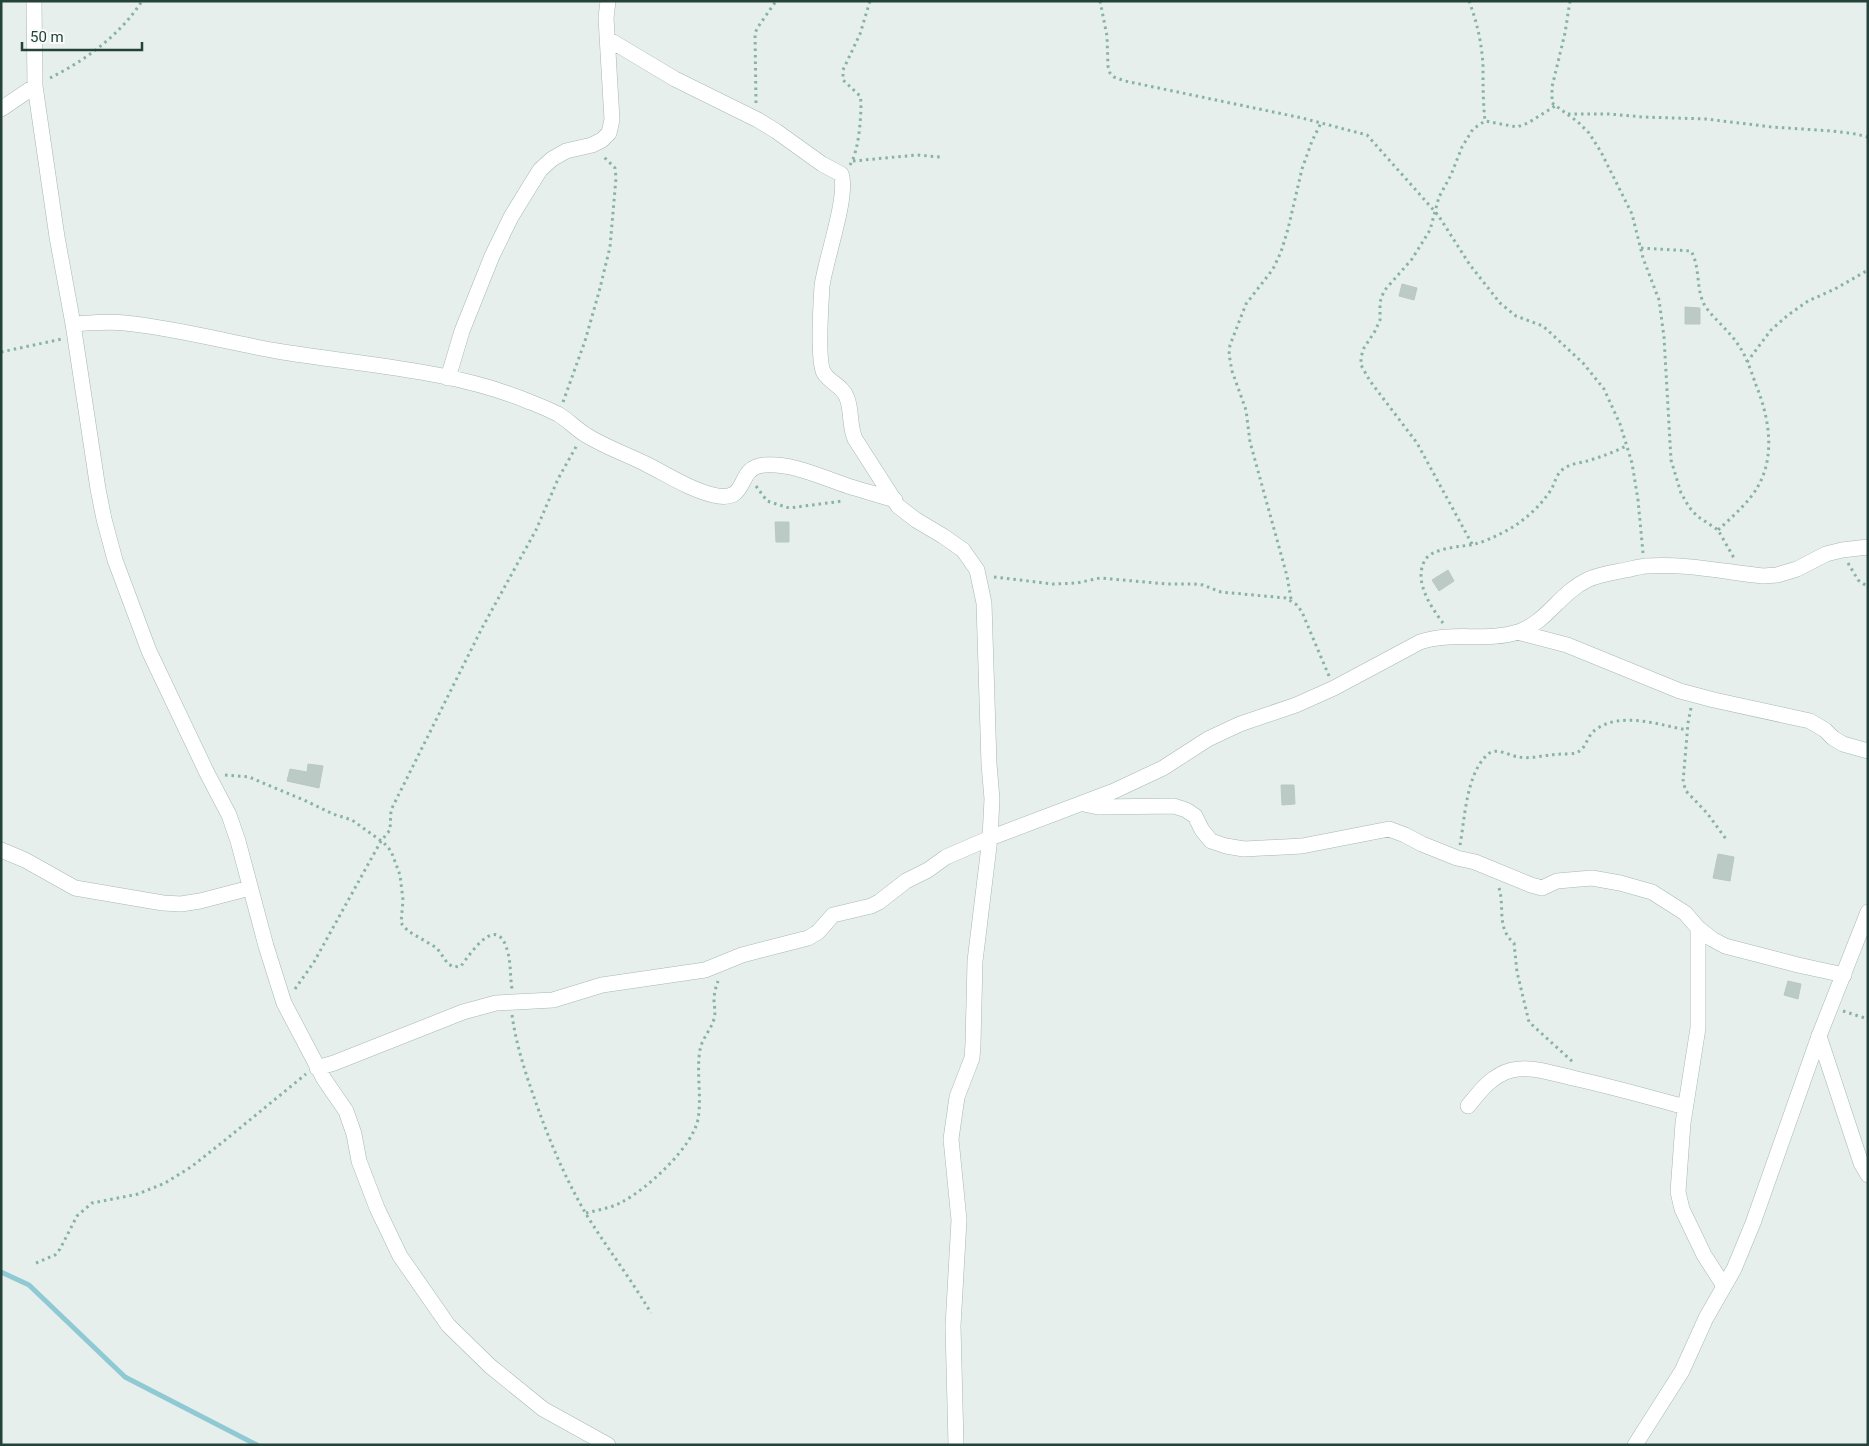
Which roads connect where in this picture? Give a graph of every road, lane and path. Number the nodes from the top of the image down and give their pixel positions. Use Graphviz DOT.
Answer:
graph roads {
  1 [pos="34,1"];
  2 [pos="142,1"];
  3 [pos="608,1"];
  4 [pos="776,1"];
  5 [pos="870,1"];
  6 [pos="1100,1"];
  7 [pos="1469,1"];
  8 [pos="1570,1"];
  9 [pos="608,39"];
  10 [pos="35,86"];
  11 [pos="1555,106"];
  12 [pos="1,109"];
  13 [pos="1568,114"];
  14 [pos="755,119"];
  15 [pos="1484,121"];
  16 [pos="1320,123"];
  17 [pos="1868,137"];
  18 [pos="596,143"];
  19 [pos="940,157"];
  20 [pos="853,161"];
  21 [pos="841,174"];
  22 [pos="1435,212"];
  23 [pos="1641,248"];
  24 [pos="1868,270"];
  25 [pos="74,330"];
  26 [pos="1,352"];
  27 [pos="1747,362"];
  28 [pos="448,378"];
  29 [pos="557,414"];
  30 [pos="584,434"];
  31 [pos="1626,446"];
  32 [pos="748,473"];
  33 [pos="895,500"];
  34 [pos="851,501"];
  35 [pos="1718,530"];
  36 [pos="1472,544"];
  37 [pos="1868,547"];
  38 [pos="1842,550"];
  39 [pos="1644,566"];
  40 [pos="977,570"];
  41 [pos="1742,574"];
  42 [pos="1868,587"];
  43 [pos="1291,599"];
  44 [pos="1517,632"];
  45 [pos="1454,637"];
  46 [pos="1334,688"];
  47 [pos="1698,696"];
  48 [pos="1687,730"];
  49 [pos="1868,751"];
  50 [pos="206,773"];
  51 [pos="1082,804"];
  52 [pos="990,838"];
  53 [pos="1726,839"];
  54 [pos="381,840"];
  55 [pos="1,850"];
  56 [pos="1457,858"];
  57 [pos="1488,868"];
  58 [pos="250,888"];
  59 [pos="1868,912"];
  60 [pos="1698,928"];
  61 [pos="722,964"];
  62 [pos="1844,974"];
  63 [pos="512,1002"];
  64 [pos="284,1003"];
  65 [pos="1831,1007"];
  66 [pos="1868,1019"];
  67 [pos="1819,1036"];
  68 [pos="317,1068"];
  69 [pos="1588,1082"];
  70 [pos="1468,1106"];
  71 [pos="1685,1107"];
  72 [pos="1868,1175"];
  73 [pos="586,1213"];
  74 [pos="36,1263"];
  75 [pos="1724,1286"];
  76 [pos="651,1313"];
  77 [pos="608,1445"];
  78 [pos="956,1445"];
  79 [pos="1635,1445"];
  1 -- 10 [label="street"];
  2 -- 10 [label="path"];
  3 -- 9 [label="street"];
  4 -- 14 [label="path"];
  5 -- 20 [label="path"];
  6 -- 16 [label="path"];
  7 -- 15 [label="path"];
  8 -- 11 [label="path"];
  9 -- 14 [label="street"];
  9 -- 18 [label="street"];
  10 -- 12 [label="street"];
  10 -- 25 [label="street"];
  11 -- 13 [label="path"];
  11 -- 15 [label="path"];
  13 -- 17 [label="path"];
  13 -- 23 [label="path"];
  14 -- 21 [label="street"];
  15 -- 22 [label="path"];
  16 -- 22 [label="path"];
  16 -- 43 [label="path"];
  18 -- 28 [label="street"];
  18 -- 29 [label="path"];
  19 -- 20 [label="path"];
  20 -- 21 [label="path"];
  21 -- 33 [label="street"];
  22 -- 31 [label="path"];
  22 -- 36 [label="path"];
  23 -- 27 [label="path"];
  23 -- 35 [label="path"];
  24 -- 27 [label="path"];
  25 -- 26 [label="path"];
  25 -- 28 [label="street"];
  25 -- 50 [label="street"];
  27 -- 35 [label="path"];
  28 -- 29 [label="street"];
  29 -- 30 [label="street"];
  30 -- 32 [label="street"];
  30 -- 54 [label="path"];
  31 -- 36 [label="path"];
  31 -- 39 [label="path"];
  32 -- 33 [label="street"];
  32 -- 34 [label="path"];
  33 -- 40 [label="street"];
  35 -- 41 [label="path"];
  36 -- 45 [label="path"];
  37 -- 38 [label="street"];
  38 -- 41 [label="street"];
  38 -- 42 [label="path"];
  39 -- 41 [label="street"];
  39 -- 44 [label="street"];
  40 -- 43 [label="path"];
  40 -- 52 [label="street"];
  43 -- 46 [label="path"];
  44 -- 45 [label="street"];
  44 -- 47 [label="street"];
  45 -- 46 [label="street"];
  46 -- 51 [label="street"];
  47 -- 48 [label="path"];
  47 -- 49 [label="street"];
  48 -- 53 [label="path"];
  48 -- 56 [label="path"];
  50 -- 54 [label="path"];
  50 -- 58 [label="street"];
  51 -- 52 [label="street"];
  51 -- 56 [label="street"];
  52 -- 61 [label="street"];
  52 -- 78 [label="street"];
  54 -- 63 [label="path"];
  54 -- 64 [label="path"];
  55 -- 58 [label="street"];
  56 -- 57 [label="street"];
  57 -- 60 [label="street"];
  57 -- 69 [label="path"];
  58 -- 64 [label="street"];
  59 -- 62 [label="street"];
  60 -- 62 [label="street"];
  60 -- 71 [label="street"];
  61 -- 63 [label="street"];
  61 -- 73 [label="path"];
  62 -- 65 [label="street"];
  63 -- 68 [label="street"];
  63 -- 73 [label="path"];
  64 -- 68 [label="street"];
  65 -- 66 [label="path"];
  65 -- 67 [label="street"];
  67 -- 72 [label="street"];
  67 -- 75 [label="street"];
  68 -- 74 [label="path"];
  68 -- 77 [label="street"];
  69 -- 70 [label="street"];
  69 -- 71 [label="street"];
  71 -- 75 [label="street"];
  73 -- 76 [label="path"];
  75 -- 79 [label="street"];
}
